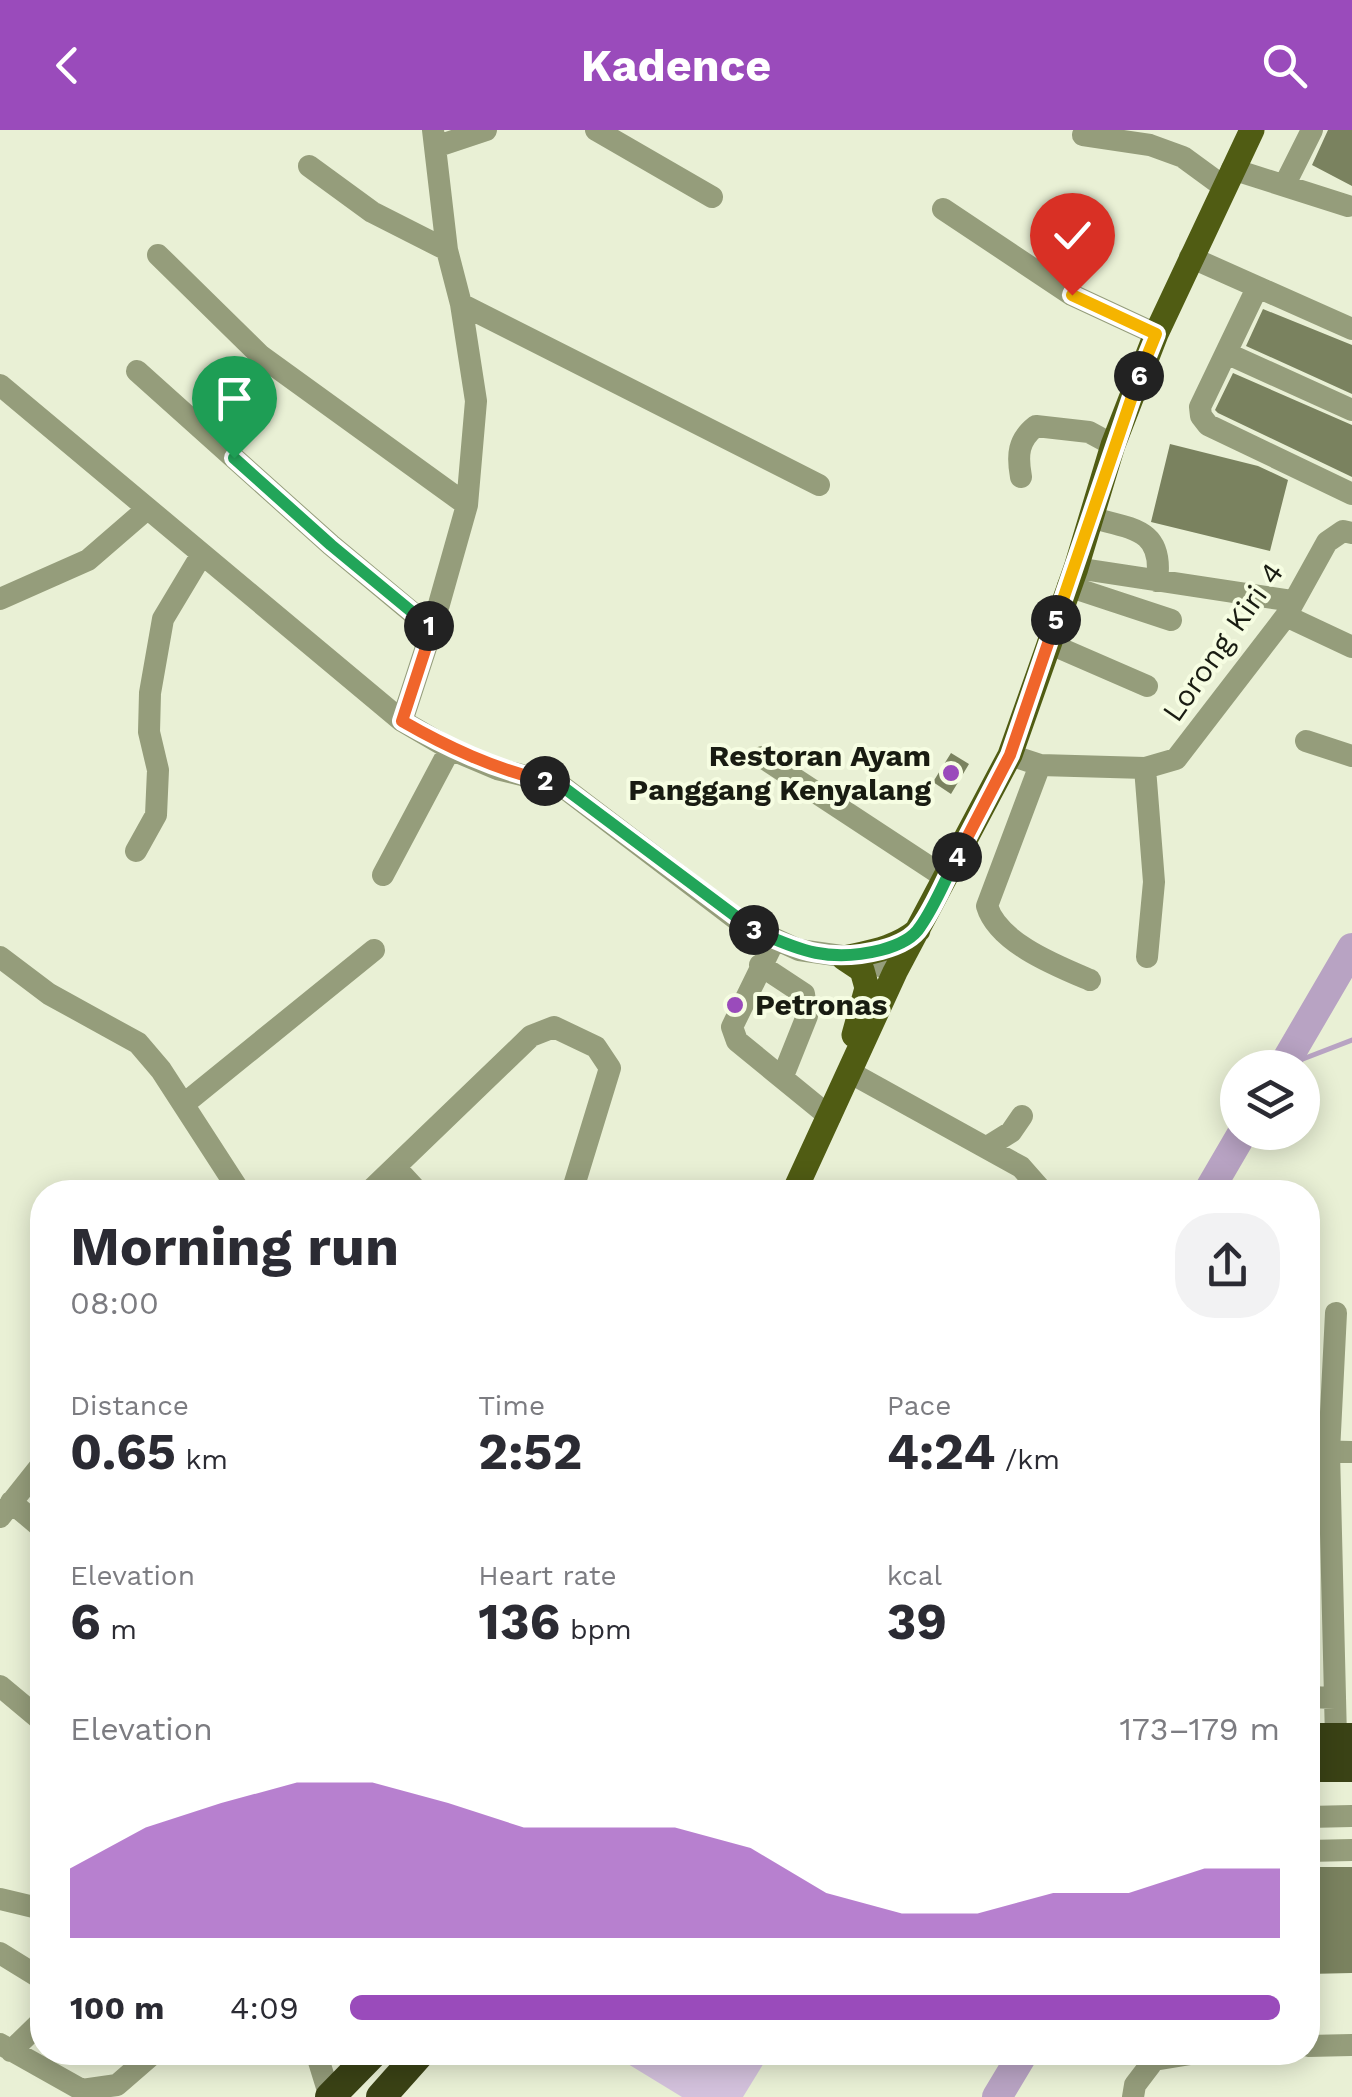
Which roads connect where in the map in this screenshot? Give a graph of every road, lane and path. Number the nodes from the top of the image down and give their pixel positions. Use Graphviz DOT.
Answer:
graph roads {
  1 [pos="486,130"];
  2 [pos="596,130"];
  3 [pos="1252,130"];
  4 [pos="1312,130"];
  5 [pos="1084,134"];
  6 [pos="434,139"];
  7 [pos="309,166"];
  8 [pos="1228,178"];
  9 [pos="1285,184"];
  10 [pos="712,196"];
  11 [pos="1348,206"];
  12 [pos="943,210"];
  13 [pos="448,250"];
  14 [pos="158,255"];
  15 [pos="1190,257"];
  16 [pos="1257,288"];
  17 [pos="461,304"];
  18 [pos="1352,329"];
  19 [pos="1156,334"];
  20 [pos="1226,353"];
  21 [pos="137,370"];
  22 [pos="0,385"];
  23 [pos="1352,410"];
  24 [pos="1113,445"];
  25 [pos="1021,477"];
  26 [pos="819,486"];
  27 [pos="1352,494"];
  28 [pos="467,505"];
  29 [pos="148,509"];
  30 [pos="1092,518"];
  31 [pos="1352,533"];
  32 [pos="202,554"];
  33 [pos="1072,577"];
  34 [pos="1156,581"];
  35 [pos="0,599"];
  36 [pos="1289,608"];
  37 [pos="1171,620"];
  38 [pos="432,629"];
  39 [pos="1048,643"];
  40 [pos="1352,647"];
  41 [pos="1147,686"];
  42 [pos="402,721"];
  43 [pos="1306,741"];
  44 [pos="450,749"];
  45 [pos="1010,755"];
  46 [pos="1352,756"];
  47 [pos="762,757"];
  48 [pos="1040,765"];
  49 [pos="1145,768"];
  50 [pos="136,851"];
  51 [pos="383,875"];
  52 [pos="946,878"];
  53 [pos="919,929"];
  54 [pos="774,939"];
  55 [pos="374,950"];
  56 [pos="0,957"];
  57 [pos="1147,957"];
  58 [pos="844,958"];
  59 [pos="760,965"];
  60 [pos="896,972"];
  61 [pos="1090,980"];
  62 [pos="850,1073"];
  63 [pos="783,1076"];
  64 [pos="184,1104"];
  65 [pos="834,1107"];
  66 [pos="1022,1116"];
  67 [pos="987,1147"];
  68 [pos="395,1168"];
  69 [pos="232,1180"];
  70 [pos="382,1180"];
  71 [pos="406,1180"];
  72 [pos="576,1180"];
  73 [pos="800,1180"];
  74 [pos="1032,1180"];
  75 [pos="1336,1313"];
  76 [pos="1330,1451"];
  77 [pos="30,1479"];
  78 [pos="6,1510"];
  79 [pos="30,1522"];
  80 [pos="1320,1587"];
  81 [pos="1332,1587"];
  82 [pos="0,1686"];
  83 [pos="1341,1688"];
  84 [pos="30,1712"];
  85 [pos="1332,1738"];
  86 [pos="1320,1767"];
  87 [pos="1352,1767"];
  88 [pos="1352,1816"];
  89 [pos="1320,1817"];
  90 [pos="1352,1850"];
  91 [pos="1320,1851"];
  92 [pos="0,1899"];
  93 [pos="30,1905"];
  94 [pos="0,1952"];
  95 [pos="30,1971"];
  96 [pos="30,2033"];
  97 [pos="1352,2045"];
  98 [pos="1320,2046"];
  99 [pos="12,2052"];
  100 [pos="36,2065"];
  101 [pos="140,2065"];
  102 [pos="320,2065"];
  103 [pos="361,2065"];
  104 [pos="409,2065"];
  105 [pos="1150,2065"];
  106 [pos="330,2097"];
  107 [pos="381,2097"];
  108 [pos="1133,2097"];
  1 -- 6 [label="street"];
  2 -- 10 [label="street"];
  3 -- 8 [label="main road"];
  4 -- 9 [label="street"];
  5 -- 8 [label="street"];
  6 -- 13 [label="street"];
  7 -- 13 [label="street"];
  8 -- 9 [label="street"];
  8 -- 15 [label="main road"];
  9 -- 11 [label="street"];
  12 -- 19 [label="street"];
  13 -- 17 [label="street"];
  14 -- 28 [label="street"];
  15 -- 16 [label="street"];
  15 -- 19 [label="main road"];
  16 -- 18 [label="street"];
  16 -- 20 [label="street"];
  17 -- 26 [label="street"];
  17 -- 28 [label="street"];
  19 -- 24 [label="main road"];
  20 -- 23 [label="street"];
  20 -- 27 [label="street"];
  21 -- 38 [label="street"];
  22 -- 29 [label="street"];
  24 -- 25 [label="street"];
  24 -- 30 [label="main road"];
  28 -- 38 [label="street"];
  29 -- 32 [label="street"];
  29 -- 35 [label="street"];
  30 -- 33 [label="main road"];
  30 -- 34 [label="street"];
  31 -- 36 [label="street, Lorong Kiri 4"];
  32 -- 42 [label="street"];
  32 -- 50 [label="street"];
  33 -- 34 [label="street"];
  33 -- 37 [label="street"];
  33 -- 39 [label="main road"];
  34 -- 36 [label="street"];
  36 -- 40 [label="street"];
  36 -- 49 [label="street, Lorong Kiri 4"];
  38 -- 42 [label="street"];
  39 -- 41 [label="street"];
  39 -- 45 [label="main road"];
  42 -- 44 [label="street"];
  43 -- 46 [label="street"];
  44 -- 51 [label="street"];
  44 -- 54 [label="street"];
  45 -- 48 [label="street"];
  45 -- 52 [label="main road"];
  47 -- 52 [label="street"];
  48 -- 49 [label="street"];
  48 -- 61 [label="street"];
  49 -- 57 [label="street"];
  52 -- 53 [label="main road"];
  53 -- 58 [label="main road"];
  53 -- 60 [label="main road"];
  54 -- 58 [label="street"];
  54 -- 59 [label="street"];
  55 -- 64 [label="street"];
  56 -- 64 [label="street"];
  58 -- 60 [label="street"];
  58 -- 65 [label="main road"];
  59 -- 63 [label="street"];
  59 -- 63 [label="street"];
  60 -- 62 [label="main road"];
  62 -- 65 [label="main road"];
  62 -- 67 [label="street"];
  63 -- 65 [label="street"];
  64 -- 69 [label="street"];
  65 -- 73 [label="main road"];
  66 -- 67 [label="street"];
  67 -- 74 [label="street"];
  68 -- 70 [label="street"];
  68 -- 71 [label="street"];
  68 -- 72 [label="street"];
  75 -- 76 [label="street"];
  76 -- 81 [label="street"];
  77 -- 78 [label="street"];
  78 -- 79 [label="street"];
  80 -- 81 [label="street"];
  81 -- 83 [label="street"];
  82 -- 84 [label="street"];
  83 -- 85 [label="street"];
  86 -- 87 [label="highway"];
  88 -- 89 [label="street"];
  90 -- 91 [label="street"];
  92 -- 93 [label="street"];
  94 -- 95 [label="street"];
  96 -- 99 [label="street"];
  97 -- 98 [label="street"];
  100 -- 101 [label="street"];
  102 -- 106 [label="street"];
  103 -- 106 [label="highway"];
  104 -- 107 [label="highway"];
  105 -- 108 [label="street"];
}
